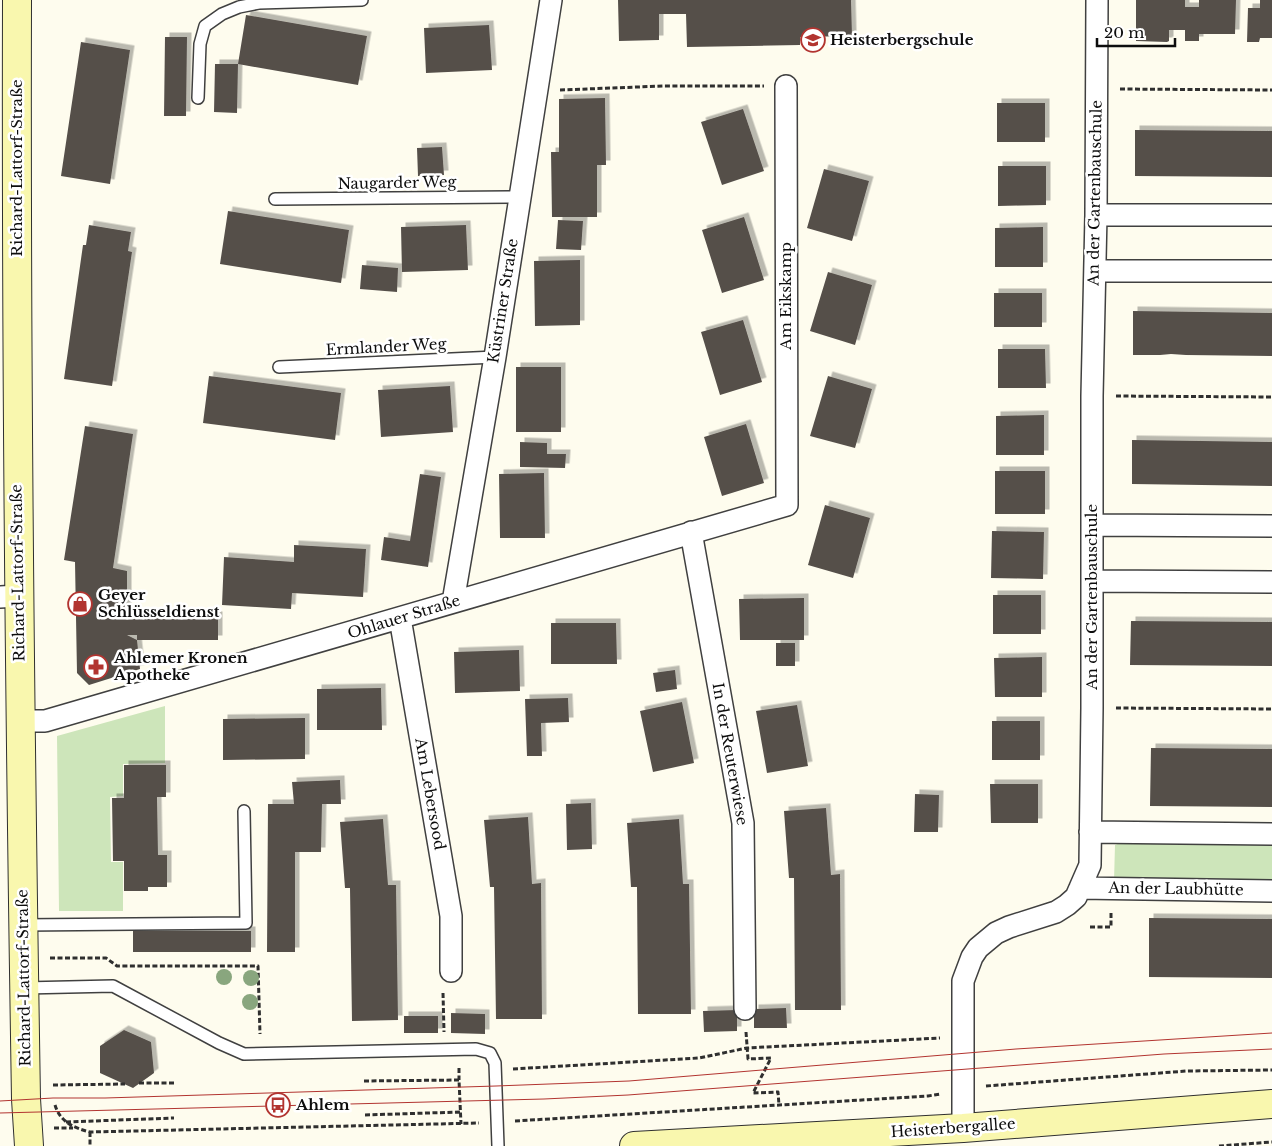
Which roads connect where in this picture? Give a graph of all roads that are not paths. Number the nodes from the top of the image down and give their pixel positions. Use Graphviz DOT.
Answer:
graph roads {
  1 [pos="17,0"];
  2 [pos="362,0"];
  3 [pos="552,0"];
  4 [pos="1097,0"];
  5 [pos="786,86"];
  6 [pos="198,98"];
  7 [pos="520,197"];
  8 [pos="275,199"];
  9 [pos="1096,215"];
  10 [pos="1272,215"];
  11 [pos="1095,271"];
  12 [pos="1272,272"];
  13 [pos="8,280"];
  14 [pos="495,357"];
  15 [pos="279,367"];
  16 [pos="787,505"];
  17 [pos="1092,525"];
  18 [pos="1272,526"];
  19 [pos="691,532"];
  20 [pos="1092,581"];
  21 [pos="1272,582"];
  22 [pos="9,596"];
  23 [pos="453,602"];
  24 [pos="400,618"];
  25 [pos="20,721"];
  26 [pos="244,811"];
  27 [pos="1090,832"];
  28 [pos="1272,834"];
  29 [pos="1080,888"];
  30 [pos="1272,891"];
  31 [pos="23,925"];
  32 [pos="451,971"];
  33 [pos="24,988"];
  34 [pos="746,1018"];
  35 [pos="1272,1104"];
  36 [pos="963,1137"];
  37 [pos="29,1146"];
  38 [pos="498,1146"];
  39 [pos="634,1146"];
  1 -- 13 [label="street, Richard-Lattorf-Straße"];
  2 -- 6 [label="lane"];
  3 -- 7 [label="street, Küstriner Straße"];
  4 -- 9 [label="street, An der Gartenbauschule"];
  5 -- 16 [label="street, Am Eikskamp"];
  7 -- 8 [label="lane, Naugarder Weg"];
  7 -- 14 [label="street, Küstriner Straße"];
  9 -- 10 [label="street"];
  9 -- 11 [label="street, An der Gartenbauschule"];
  11 -- 12 [label="street"];
  11 -- 17 [label="street, An der Gartenbauschule"];
  13 -- 22 [label="street, Richard-Lattorf-Straße"];
  14 -- 15 [label="lane, Ermlander Weg"];
  14 -- 23 [label="street, Küstriner Straße"];
  16 -- 19 [label="street, Ohlauer Straße"];
  17 -- 18 [label="street"];
  17 -- 20 [label="street, An der Gartenbauschule"];
  19 -- 23 [label="street, Ohlauer Straße"];
  19 -- 34 [label="street, In der Reuterwiese"];
  20 -- 21 [label="street"];
  20 -- 27 [label="street, An der Gartenbauschule"];
  22 -- 25 [label="street, Richard-Lattorf-Straße"];
  23 -- 24 [label="street, Ohlauer Straße"];
  24 -- 25 [label="street, Ohlauer Straße"];
  24 -- 32 [label="street, Am Lebersood"];
  25 -- 31 [label="street, Richard-Lattorf-Straße"];
  26 -- 31 [label="lane"];
  27 -- 28 [label="street"];
  27 -- 29 [label="street, An der Gartenbauschule"];
  29 -- 30 [label="street, An der Laubhütte"];
  29 -- 36 [label="street, An der Gartenbauschule"];
  31 -- 33 [label="street, Richard-Lattorf-Straße"];
  33 -- 37 [label="street, Richard-Lattorf-Straße"];
  33 -- 38 [label="lane"];
  35 -- 36 [label="street, Heisterbergallee"];
  36 -- 39 [label="street, Heisterbergallee"];
}
